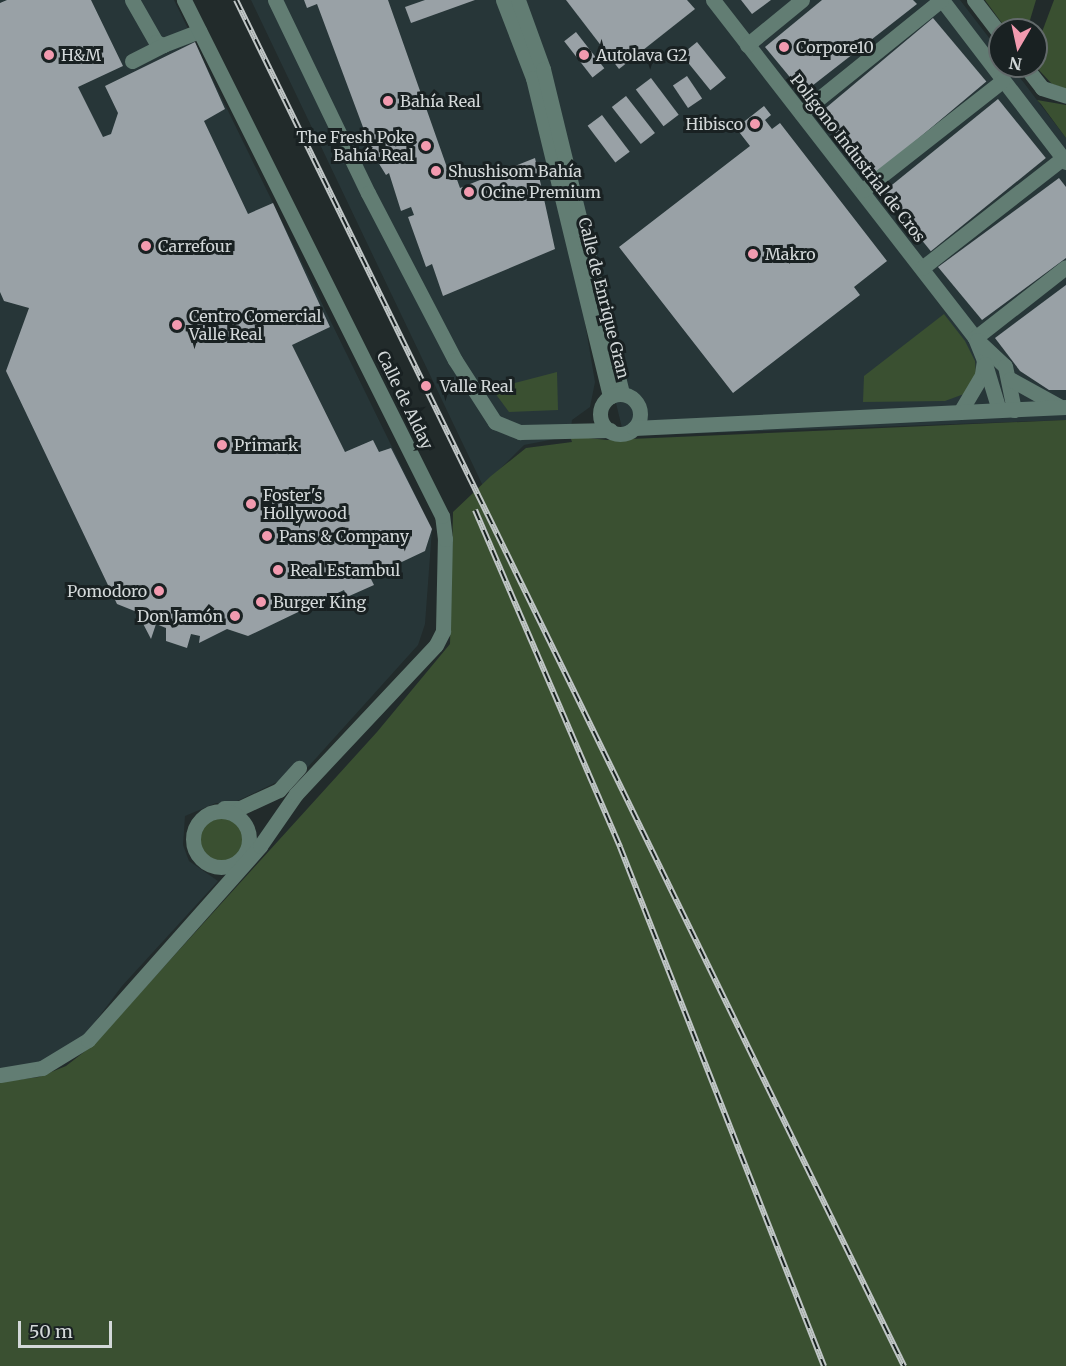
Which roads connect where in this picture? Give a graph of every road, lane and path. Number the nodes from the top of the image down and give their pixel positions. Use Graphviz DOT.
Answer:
graph roads {
  1 [pos="132,0"];
  2 [pos="184,0"];
  3 [pos="275,0"];
  4 [pos="503,0"];
  5 [pos="518,0"];
  6 [pos="713,0"];
  7 [pos="802,0"];
  8 [pos="941,0"];
  9 [pos="974,0"];
  10 [pos="988,18"];
  11 [pos="199,31"];
  12 [pos="163,45"];
  13 [pos="747,45"];
  14 [pos="132,61"];
  15 [pos="1034,78"];
  16 [pos="1002,81"];
  17 [pos="1066,96"];
  18 [pos="801,113"];
  19 [pos="1064,160"];
  20 [pos="863,190"];
  21 [pos="1066,267"];
  22 [pos="922,268"];
  23 [pos="975,338"];
  24 [pos="984,361"];
  25 [pos="1010,379"];
  26 [pos="616,396"];
  27 [pos="1064,407"];
  28 [pos="1007,410"];
  29 [pos="640,411"];
  30 [pos="960,412"];
  31 [pos="601,414"];
  32 [pos="675,426"];
  33 [pos="634,429"];
  34 [pos="568,430"];
  35 [pos="610,430"];
  36 [pos="299,768"];
  37 [pos="296,794"];
  38 [pos="215,812"];
  39 [pos="240,819"];
  40 [pos="261,846"];
  41 [pos="241,857"];
  42 [pos="0,1075"];
  1 -- 12 [label="street"];
  2 -- 11 [label="street, Calle de Alday"];
  3 -- 34 [label="street"];
  4 -- 26 [label="street, Calle de Enrique Gran"];
  5 -- 26 [label="street, Calle de Enrique Gran"];
  6 -- 13 [label="street, Polígono Industrial de Cros"];
  7 -- 13 [label="street"];
  8 -- 16 [label="street"];
  8 -- 18 [label="street"];
  9 -- 10 [label="street"];
  11 -- 12 [label="street"];
  11 -- 37 [label="street, Calle de Alday"];
  12 -- 14 [label="street"];
  13 -- 18 [label="street, Polígono Industrial de Cros"];
  15 -- 17 [label="street"];
  16 -- 19 [label="street"];
  16 -- 20 [label="street"];
  18 -- 20 [label="street, Polígono Industrial de Cros"];
  19 -- 22 [label="street"];
  20 -- 22 [label="street, Polígono Industrial de Cros"];
  21 -- 23 [label="street"];
  22 -- 23 [label="street, Polígono Industrial de Cros"];
  23 -- 24 [label="street, Polígono Industrial de Cros"];
  23 -- 25 [label="street, Polígono Industrial de Cros"];
  24 -- 28 [label="street, Polígono Industrial de Cros"];
  24 -- 30 [label="street"];
  25 -- 27 [label="street"];
  25 -- 28 [label="street, Polígono Industrial de Cros"];
  26 -- 29 [label="street"];
  26 -- 31 [label="street"];
  27 -- 28 [label="street"];
  28 -- 30 [label="street"];
  29 -- 32 [label="street"];
  29 -- 33 [label="street"];
  30 -- 32 [label="street"];
  31 -- 34 [label="street"];
  31 -- 35 [label="street"];
  32 -- 33 [label="street"];
  33 -- 35 [label="street"];
  34 -- 35 [label="street"];
  36 -- 38 [label="street"];
  37 -- 39 [label="street"];
  37 -- 40 [label="street"];
  38 -- 39 [label="street"];
  38 -- 41 [label="street"];
  39 -- 41 [label="street"];
  40 -- 41 [label="street"];
  40 -- 42 [label="street"];
}
